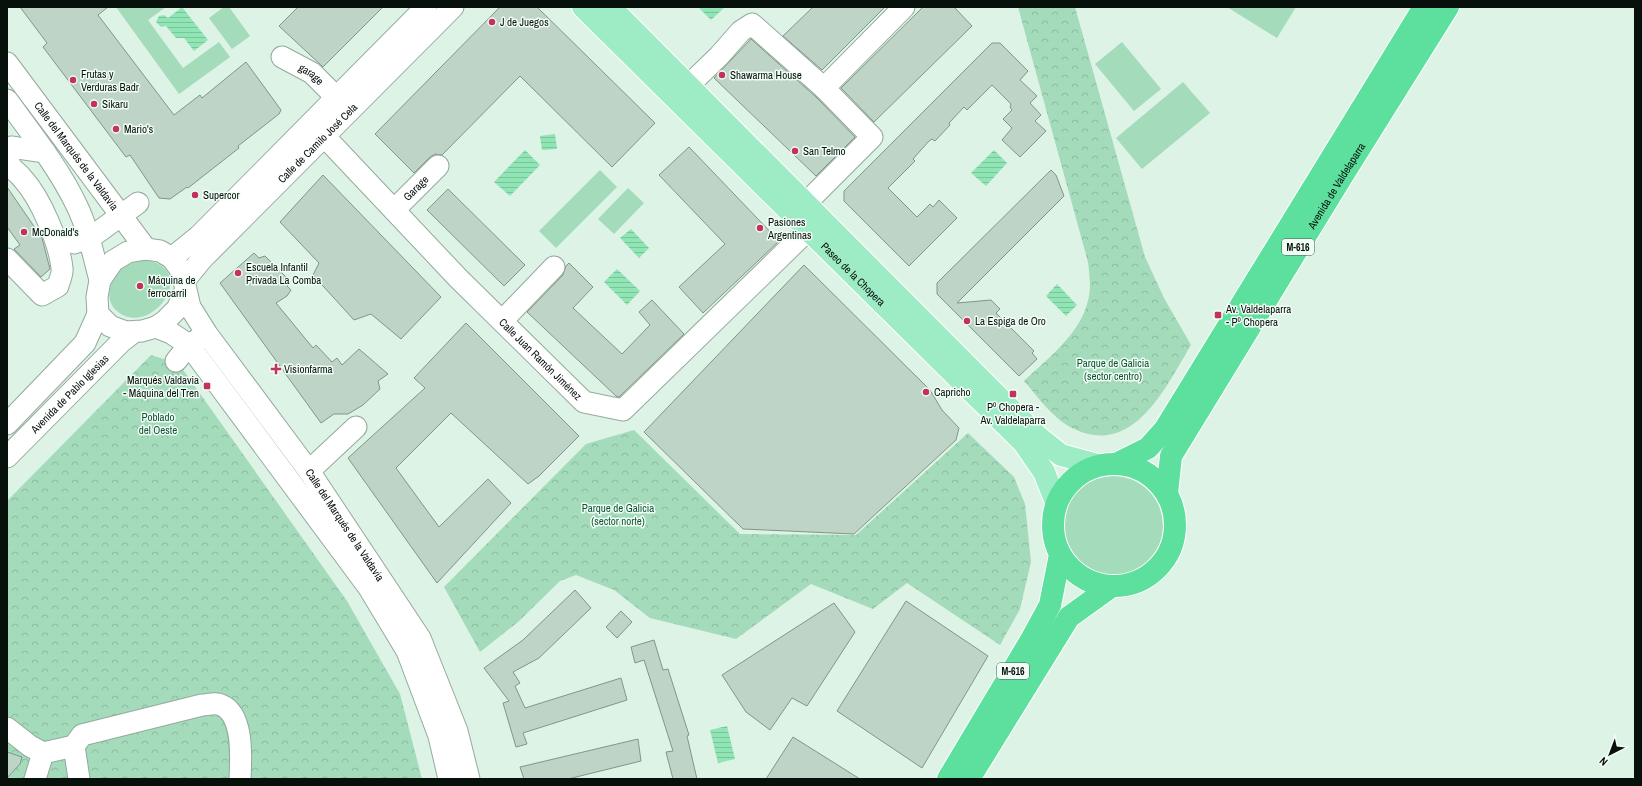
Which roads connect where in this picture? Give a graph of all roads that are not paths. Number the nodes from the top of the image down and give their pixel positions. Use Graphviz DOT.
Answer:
graph roads {
  1 [pos="426,7"];
  2 [pos="454,7"];
  3 [pos="583,7"];
  4 [pos="610,7"];
  5 [pos="904,7"];
  6 [pos="1424,7"];
  7 [pos="1448,7"];
  8 [pos="282,57"];
  9 [pos="7,62"];
  10 [pos="689,86"];
  11 [pos="824,88"];
  12 [pos="336,97"];
  13 [pos="7,100"];
  14 [pos="324,136"];
  15 [pos="7,151"];
  16 [pos="45,152"];
  17 [pos="7,158"];
  18 [pos="438,166"];
  19 [pos="7,181"];
  20 [pos="138,203"];
  21 [pos="806,203"];
  22 [pos="394,210"];
  23 [pos="122,216"];
  24 [pos="46,217"];
  25 [pos="808,230"];
  26 [pos="82,240"];
  27 [pos="146,249"];
  28 [pos="172,258"];
  29 [pos="7,259"];
  30 [pos="554,267"];
  31 [pos="100,280"];
  32 [pos="185,285"];
  33 [pos="98,314"];
  34 [pos="502,321"];
  35 [pos="156,327"];
  36 [pos="134,332"];
  37 [pos="206,334"];
  38 [pos="189,345"];
  39 [pos="176,361"];
  40 [pos="7,424"];
  41 [pos="356,427"];
  42 [pos="7,457"];
  43 [pos="1108,464"];
  44 [pos="309,471"];
  45 [pos="1167,493"];
  46 [pos="1056,502"];
  47 [pos="1060,555"];
  48 [pos="1112,586"];
  49 [pos="7,728"];
  50 [pos="74,746"];
  51 [pos="43,753"];
  52 [pos="35,779"];
  53 [pos="79,779"];
  54 [pos="240,779"];
  55 [pos="449,779"];
  56 [pos="469,779"];
  57 [pos="948,779"];
  58 [pos="969,779"];
  1 -- 12 [label="street, Calle de Camilo José Cela"];
  2 -- 14 [label="street, Calle de Camilo José Cela"];
  3 -- 25 [label="main road, Paseo de la Chopera"];
  4 -- 10 [label="main road, Paseo de la Chopera"];
  5 -- 11 [label="street"];
  6 -- 43 [label="highway, Avenida de Valdelaparra / M-616"];
  7 -- 45 [label="highway, Avenida de Valdelaparra / M-616"];
  8 -- 12 [label="street, garage"];
  9 -- 23 [label="street, Calle del Marqués de la Valdavia"];
  10 -- 11 [label="street"];
  10 -- 21 [label="main road, Paseo de la Chopera"];
  11 -- 21 [label="street"];
  12 -- 28 [label="street, Calle de Camilo José Cela"];
  13 -- 16 [label="street, Calle del Marqués de la Valdavia"];
  14 -- 22 [label="street, Calle Juan Ramón Jiménez"];
  14 -- 32 [label="street, Calle de Camilo José Cela"];
  15 -- 16 [label="street"];
  16 -- 26 [label="street, Calle del Marqués de la Valdavia"];
  17 -- 24 [label="street"];
  18 -- 22 [label="street, Garage"];
  19 -- 24 [label="street"];
  20 -- 23 [label="street"];
  21 -- 43 [label="main road, Paseo de la Chopera"];
  22 -- 34 [label="street, Calle Juan Ramón Jiménez"];
  23 -- 26 [label="street"];
  23 -- 27 [label="street, Calle del Marqués de la Valdavia"];
  24 -- 29 [label="street"];
  25 -- 34 [label="street, Calle Juan Ramón Jiménez"];
  25 -- 46 [label="main road, Paseo de la Chopera"];
  26 -- 31 [label="street, Calle del Marqués de la Valdavia"];
  27 -- 28 [label="street"];
  27 -- 31 [label="street"];
  28 -- 32 [label="street"];
  30 -- 34 [label="street"];
  31 -- 33 [label="street"];
  32 -- 35 [label="street"];
  32 -- 37 [label="street, Calle del Marqués de la Valdavia"];
  33 -- 36 [label="street"];
  33 -- 40 [label="street"];
  35 -- 36 [label="street"];
  35 -- 38 [label="street, Calle del Marqués de la Valdavia"];
  36 -- 42 [label="street, Avenida de Pablo Iglesias"];
  37 -- 38 [label="street"];
  37 -- 44 [label="street, Calle del Marqués de la Valdavia"];
  38 -- 39 [label="street"];
  38 -- 55 [label="street, Calle del Marqués de la Valdavia"];
  41 -- 44 [label="street"];
  43 -- 45 [label="highway, M-616"];
  43 -- 46 [label="highway, M-616"];
  44 -- 56 [label="street, Calle del Marqués de la Valdavia"];
  45 -- 48 [label="highway, M-616"];
  46 -- 47 [label="highway, M-616"];
  47 -- 48 [label="highway, M-616"];
  47 -- 57 [label="highway, M-616"];
  48 -- 58 [label="highway, M-616"];
  49 -- 51 [label="street"];
  50 -- 51 [label="street"];
  50 -- 53 [label="street"];
  50 -- 54 [label="street"];
  51 -- 52 [label="street"];
}
